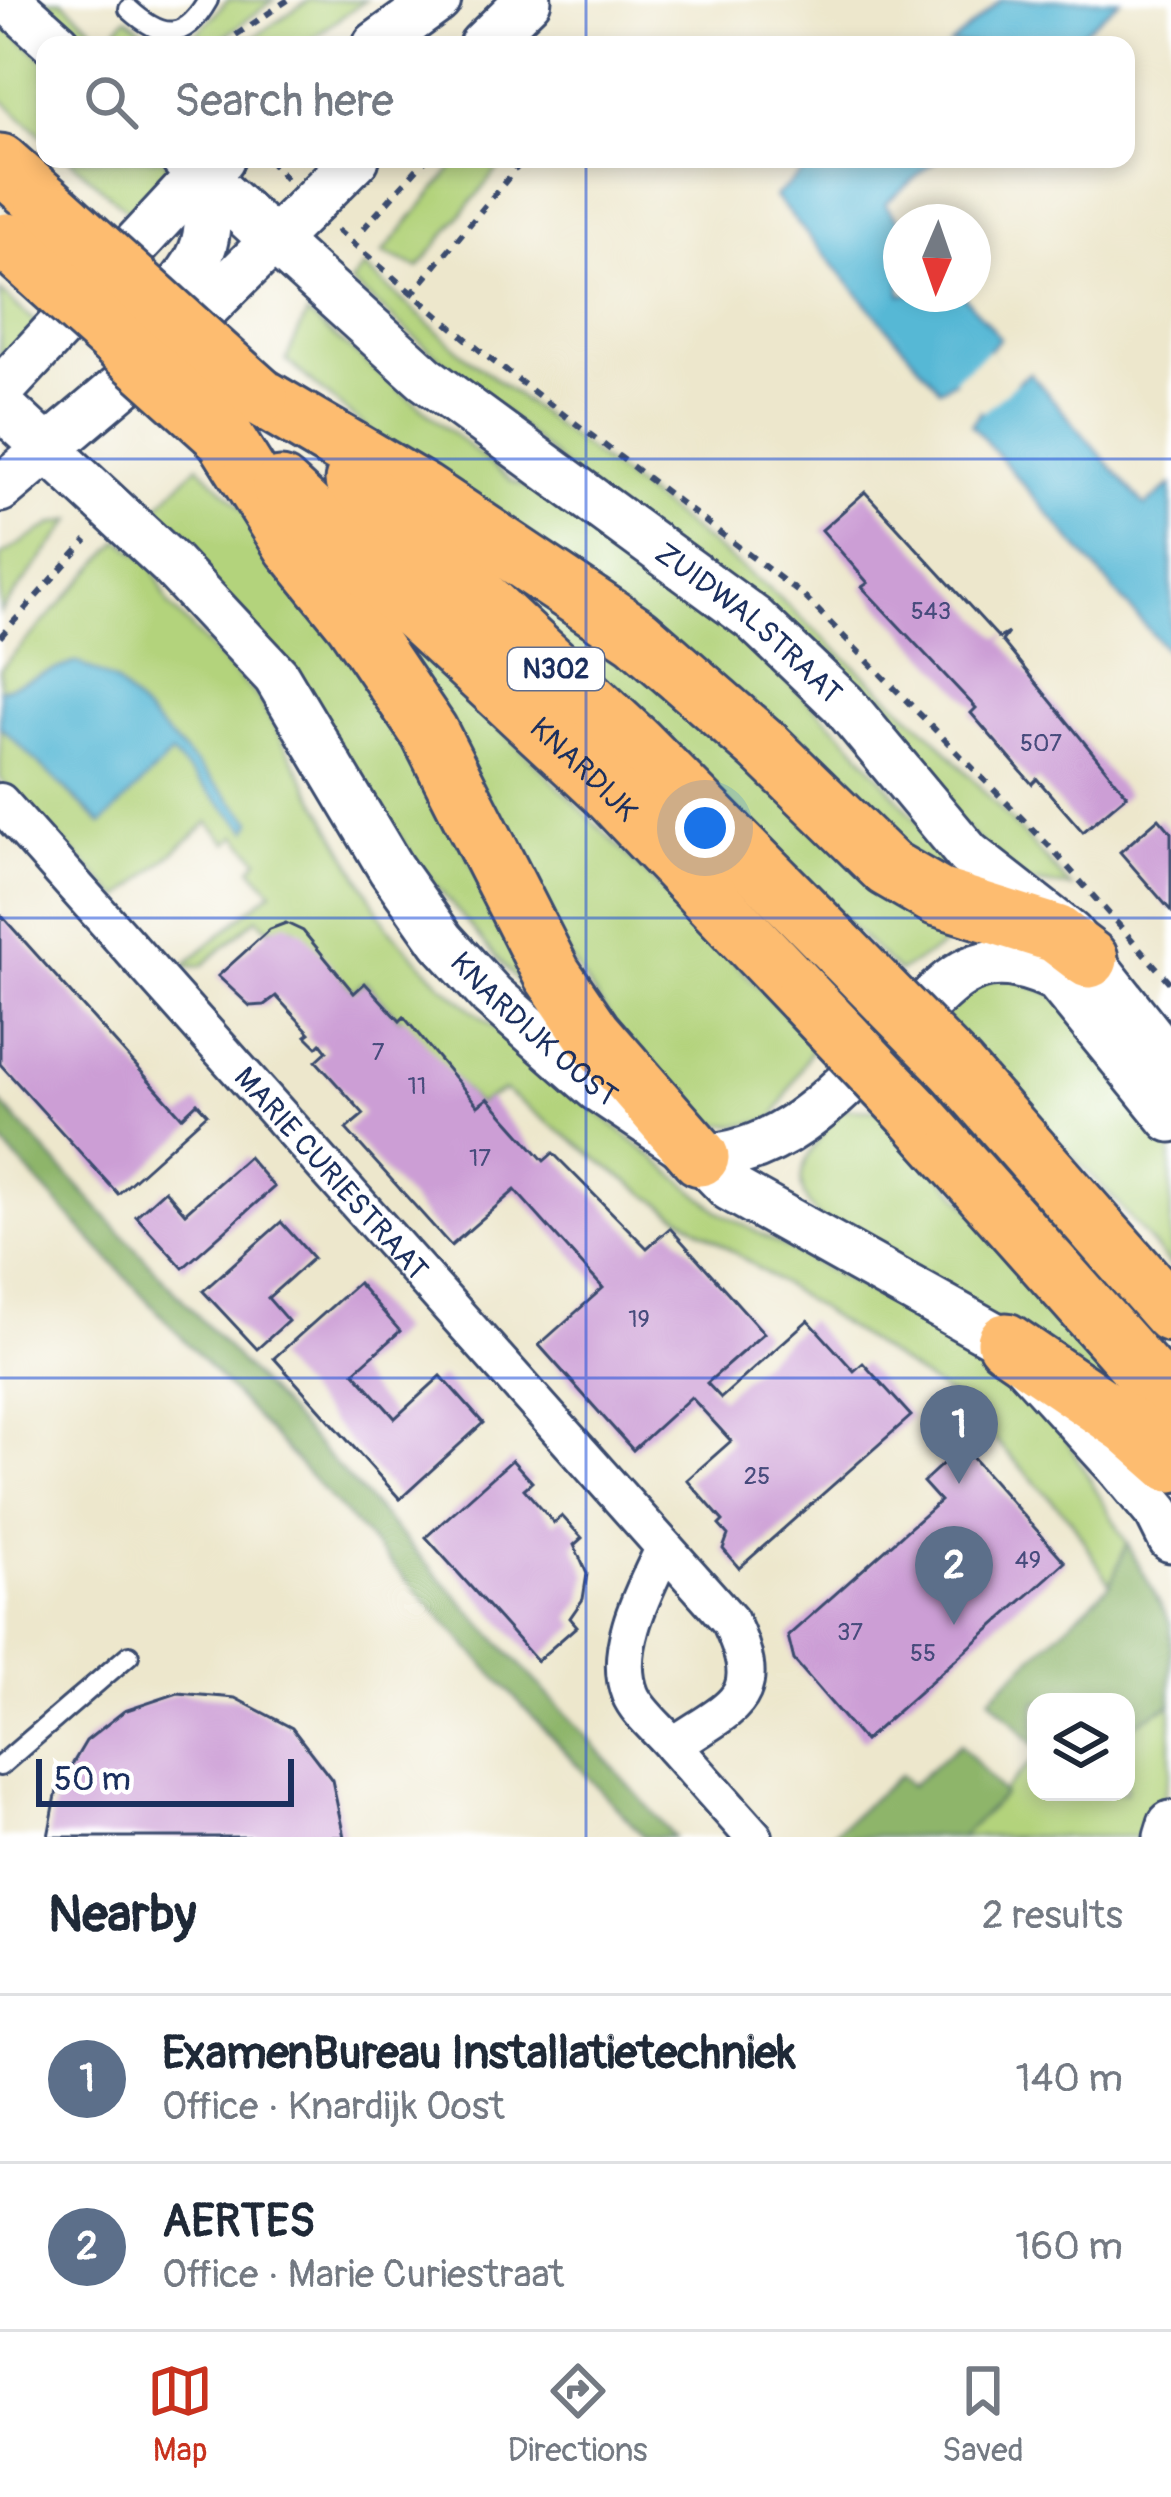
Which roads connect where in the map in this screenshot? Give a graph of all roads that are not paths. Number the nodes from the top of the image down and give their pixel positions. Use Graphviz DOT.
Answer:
graph roads {
  1 [pos="8,0"];
  2 [pos="439,0"];
  3 [pos="529,0"];
  4 [pos="205,1"];
  5 [pos="129,8"];
  6 [pos="48,36"];
  7 [pos="389,36"];
  8 [pos="491,36"];
  9 [pos="0,164"];
  10 [pos="198,168"];
  11 [pos="203,168"];
  12 [pos="205,168"];
  13 [pos="346,168"];
  14 [pos="18,227"];
  15 [pos="268,241"];
  16 [pos="116,388"];
  17 [pos="0,392"];
  18 [pos="0,405"];
  19 [pos="242,416"];
  20 [pos="49,446"];
  21 [pos="0,489"];
  22 [pos="0,802"];
  23 [pos="1089,959"];
  24 [pos="1171,1062"];
  25 [pos="1171,1119"];
  26 [pos="700,1157"];
  27 [pos="1171,1313"];
  28 [pos="1006,1342"];
  29 [pos="1171,1402"];
  30 [pos="1171,1463"];
  31 [pos="1171,1539"];
  32 [pos="664,1549"];
  33 [pos="129,1655"];
  34 [pos="673,1746"];
  35 [pos="0,1766"];
  36 [pos="1171,1824"];
  37 [pos="754,1837"];
  38 [pos="1167,1837"];
  1 -- 6 [label="street"];
  2 -- 7 [label="street"];
  3 -- 8 [label="street"];
  4 -- 5 [label="lane"];
  9 -- 14 [label="main road, KNARDIJK / N302"];
  10 -- 17 [label="street"];
  11 -- 16 [label="street"];
  12 -- 15 [label="street, ZUIDWALSTRAAT"];
  13 -- 15 [label="street"];
  14 -- 19 [label="main road, KNARDIJK / N302, bridge"];
  15 -- 16 [label="street"];
  15 -- 23 [label="street, ZUIDWALSTRAAT"];
  16 -- 20 [label="street"];
  18 -- 20 [label="street, KNARDIJK OOST"];
  19 -- 23 [label="main road, N302"];
  19 -- 26 [label="main road, N302"];
  19 -- 27 [label="main road, KNARDIJK / N302, bridge"];
  19 -- 29 [label="main road, KNARDIJK / N302, bridge"];
  20 -- 21 [label="street"];
  20 -- 26 [label="street, KNARDIJK OOST"];
  22 -- 32 [label="street, MARIE CURIESTRAAT"];
  23 -- 24 [label="street, ZUIDWALSTRAAT"];
  25 -- 26 [label="street"];
  26 -- 28 [label="street, KNARDIJK OOST"];
  28 -- 30 [label="main road"];
  28 -- 31 [label="street, KNARDIJK OOST"];
  32 -- 34 [label="street"];
  32 -- 34 [label="street, MARIE CURIESTRAAT"];
  33 -- 35 [label="lane"];
  34 -- 37 [label="street"];
  36 -- 38 [label="street"];
}
